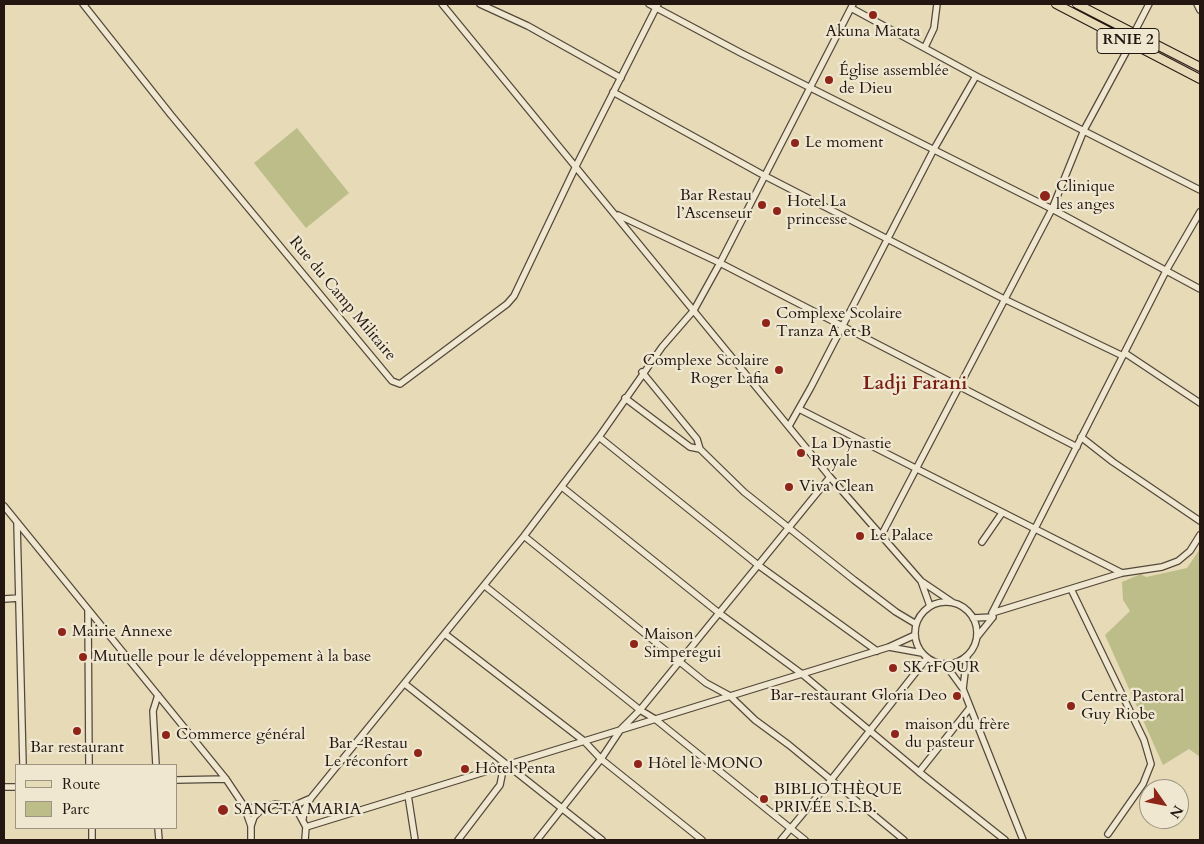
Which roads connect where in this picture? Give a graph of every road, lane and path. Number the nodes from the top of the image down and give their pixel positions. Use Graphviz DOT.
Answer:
graph roads {
  1 [pos="84,4"];
  2 [pos="442,4"];
  3 [pos="480,4"];
  4 [pos="649,4"];
  5 [pos="937,4"];
  6 [pos="1056,4"];
  7 [pos="1078,4"];
  8 [pos="1149,4"];
  9 [pos="1197,4"];
  10 [pos="657,6"];
  11 [pos="852,6"];
  12 [pos="1200,10"];
  13 [pos="1134,33"];
  14 [pos="1131,43"];
  15 [pos="925,48"];
  16 [pos="1200,68"];
  17 [pos="976,76"];
  18 [pos="621,78"];
  19 [pos="1200,79"];
  20 [pos="811,87"];
  21 [pos="613,92"];
  22 [pos="1084,130"];
  23 [pos="934,149"];
  24 [pos="576,166"];
  25 [pos="765,176"];
  26 [pos="1200,190"];
  27 [pos="1052,209"];
  28 [pos="1200,212"];
  29 [pos="616,214"];
  30 [pos="887,239"];
  31 [pos="720,263"];
  32 [pos="1167,269"];
  33 [pos="1200,289"];
  34 [pos="1004,299"];
  35 [pos="694,310"];
  36 [pos="842,325"];
  37 [pos="1124,354"];
  38 [pos="642,372"];
  39 [pos="959,386"];
  40 [pos="626,398"];
  41 [pos="1200,403"];
  42 [pos="799,408"];
  43 [pos="789,426"];
  44 [pos="599,437"];
  45 [pos="1081,437"];
  46 [pos="1077,447"];
  47 [pos="700,449"];
  48 [pos="917,470"];
  49 [pos="830,477"];
  50 [pos="562,487"];
  51 [pos="4,506"];
  52 [pos="1002,513"];
  53 [pos="1200,521"];
  54 [pos="17,523"];
  55 [pos="788,528"];
  56 [pos="1034,528"];
  57 [pos="1200,535"];
  58 [pos="524,536"];
  59 [pos="881,536"];
  60 [pos="982,542"];
  61 [pos="758,565"];
  62 [pos="1122,573"];
  63 [pos="921,581"];
  64 [pos="485,586"];
  65 [pos="1071,589"];
  66 [pos="4,598"];
  67 [pos="19,598"];
  68 [pos="952,602"];
  69 [pos="930,606"];
  70 [pos="88,611"];
  71 [pos="719,612"];
  72 [pos="992,615"];
  73 [pos="973,618"];
  74 [pos="916,624"];
  75 [pos="445,634"];
  76 [pos="915,634"];
  77 [pos="977,637"];
  78 [pos="889,647"];
  79 [pos="877,651"];
  80 [pos="924,656"];
  81 [pos="968,656"];
  82 [pos="679,662"];
  83 [pos="946,664"];
  84 [pos="802,674"];
  85 [pos="405,684"];
  86 [pos="963,689"];
  87 [pos="158,695"];
  88 [pos="730,696"];
  89 [pos="969,709"];
  90 [pos="640,710"];
  91 [pos="655,719"];
  92 [pos="621,729"];
  93 [pos="869,730"];
  94 [pos="584,740"];
  95 [pos="601,759"];
  96 [pos="23,764"];
  97 [pos="89,764"];
  98 [pos="156,764"];
  99 [pos="505,765"];
  100 [pos="919,772"];
  101 [pos="226,779"];
  102 [pos="178,780"];
  103 [pos="831,780"];
  104 [pos="408,795"];
  105 [pos="311,798"];
  106 [pos="244,806"];
  107 [pos="291,807"];
  108 [pos="562,808"];
  109 [pos="261,810"];
  110 [pos="303,819"];
  111 [pos="250,826"];
  112 [pos="306,827"];
  113 [pos="790,828"];
  114 [pos="1108,834"];
  115 [pos="1022,837"];
  116 [pos="251,840"];
  117 [pos="305,840"];
  118 [pos="415,840"];
  119 [pos="458,840"];
  120 [pos="537,840"];
  121 [pos="602,840"];
  122 [pos="702,840"];
  123 [pos="781,840"];
  124 [pos="805,840"];
  125 [pos="904,840"];
  126 [pos="1006,840"];
  127 [pos="1016,840"];
  1 -- 24 [label="street, Rue du Camp Militaire"];
  2 -- 24 [label="street"];
  3 -- 18 [label="street"];
  4 -- 10 [label="street"];
  5 -- 15 [label="street"];
  6 -- 14 [label="main road, RNIE 2"];
  7 -- 13 [label="main road, RNIE 2"];
  8 -- 13 [label="street"];
  9 -- 12 [label="street"];
  10 -- 18 [label="street"];
  10 -- 20 [label="street"];
  11 -- 15 [label="street"];
  11 -- 20 [label="street"];
  13 -- 16 [label="main road, RNIE 2"];
  14 -- 19 [label="main road, RNIE 2"];
  14 -- 22 [label="street"];
  15 -- 17 [label="street"];
  17 -- 22 [label="street"];
  17 -- 23 [label="street"];
  18 -- 21 [label="street"];
  20 -- 23 [label="street"];
  20 -- 25 [label="street"];
  21 -- 24 [label="street"];
  21 -- 25 [label="street"];
  22 -- 26 [label="street"];
  22 -- 27 [label="street"];
  23 -- 27 [label="street"];
  23 -- 30 [label="street"];
  24 -- 29 [label="street"];
  25 -- 30 [label="street"];
  25 -- 31 [label="street"];
  27 -- 32 [label="street"];
  27 -- 34 [label="street"];
  28 -- 32 [label="street"];
  29 -- 31 [label="street"];
  29 -- 35 [label="street"];
  30 -- 34 [label="street"];
  30 -- 36 [label="street"];
  31 -- 35 [label="street"];
  31 -- 36 [label="street"];
  32 -- 33 [label="street"];
  32 -- 37 [label="street"];
  34 -- 37 [label="street"];
  34 -- 39 [label="street"];
  35 -- 38 [label="street"];
  35 -- 43 [label="street"];
  36 -- 39 [label="street"];
  36 -- 42 [label="street"];
  37 -- 41 [label="street"];
  37 -- 45 [label="street"];
  38 -- 40 [label="street"];
  38 -- 47 [label="street"];
  39 -- 46 [label="street"];
  39 -- 48 [label="street"];
  40 -- 44 [label="street"];
  40 -- 47 [label="street"];
  42 -- 43 [label="street"];
  42 -- 48 [label="street"];
  43 -- 49 [label="street"];
  44 -- 50 [label="street"];
  44 -- 61 [label="street"];
  45 -- 46 [label="street"];
  45 -- 53 [label="street"];
  46 -- 56 [label="street"];
  47 -- 55 [label="street"];
  48 -- 52 [label="street"];
  48 -- 59 [label="street"];
  49 -- 55 [label="street"];
  49 -- 59 [label="street"];
  50 -- 58 [label="street"];
  50 -- 71 [label="street"];
  51 -- 54 [label="street"];
  52 -- 56 [label="street"];
  52 -- 60 [label="street"];
  54 -- 67 [label="street"];
  54 -- 70 [label="street"];
  55 -- 61 [label="street"];
  55 -- 74 [label="street"];
  56 -- 62 [label="street"];
  56 -- 72 [label="street"];
  57 -- 62 [label="street"];
  58 -- 64 [label="street"];
  58 -- 82 [label="street"];
  59 -- 63 [label="street"];
  61 -- 71 [label="street"];
  61 -- 79 [label="street"];
  62 -- 65 [label="street"];
  63 -- 68 [label="street"];
  63 -- 69 [label="street"];
  64 -- 75 [label="street"];
  64 -- 90 [label="street"];
  65 -- 72 [label="street"];
  65 -- 114 [label="street"];
  66 -- 67 [label="street"];
  67 -- 96 [label="street"];
  68 -- 69 [label="street"];
  68 -- 73 [label="street"];
  69 -- 74 [label="street"];
  70 -- 87 [label="street"];
  70 -- 97 [label="street"];
  71 -- 82 [label="street"];
  71 -- 84 [label="street"];
  72 -- 73 [label="street"];
  72 -- 77 [label="street"];
  73 -- 77 [label="street"];
  74 -- 76 [label="street"];
  75 -- 85 [label="street"];
  75 -- 94 [label="street"];
  76 -- 78 [label="street"];
  76 -- 80 [label="street"];
  77 -- 81 [label="street"];
  78 -- 79 [label="street"];
  78 -- 80 [label="street"];
  79 -- 84 [label="street"];
  80 -- 83 [label="street"];
  80 -- 93 [label="street"];
  81 -- 83 [label="street"];
  81 -- 86 [label="street"];
  82 -- 88 [label="street"];
  82 -- 90 [label="street"];
  83 -- 86 [label="street"];
  84 -- 88 [label="street"];
  84 -- 93 [label="street"];
  85 -- 99 [label="street"];
  85 -- 105 [label="street"];
  86 -- 89 [label="street"];
  87 -- 98 [label="street"];
  87 -- 101 [label="street"];
  88 -- 91 [label="street"];
  88 -- 103 [label="street"];
  89 -- 100 [label="street"];
  89 -- 115 [label="street"];
  90 -- 91 [label="street"];
  90 -- 92 [label="street"];
  91 -- 92 [label="street"];
  91 -- 113 [label="street"];
  92 -- 94 [label="street"];
  92 -- 95 [label="street"];
  93 -- 100 [label="street"];
  93 -- 103 [label="street"];
  94 -- 95 [label="street"];
  94 -- 99 [label="street"];
  95 -- 108 [label="street"];
  95 -- 122 [label="street"];
  99 -- 104 [label="street"];
  99 -- 108 [label="street"];
  99 -- 119 [label="street"];
  100 -- 126 [label="street"];
  101 -- 102 [label="street"];
  101 -- 106 [label="street"];
  103 -- 113 [label="street"];
  103 -- 125 [label="street"];
  104 -- 112 [label="street"];
  104 -- 118 [label="street"];
  105 -- 107 [label="street"];
  105 -- 110 [label="street"];
  106 -- 109 [label="street"];
  106 -- 111 [label="street"];
  107 -- 109 [label="street"];
  107 -- 110 [label="street"];
  108 -- 120 [label="street"];
  108 -- 121 [label="street"];
  109 -- 111 [label="street"];
  110 -- 112 [label="street"];
  111 -- 116 [label="street"];
  112 -- 117 [label="street"];
  113 -- 123 [label="street"];
  113 -- 124 [label="street"];
  115 -- 127 [label="street"];
}
